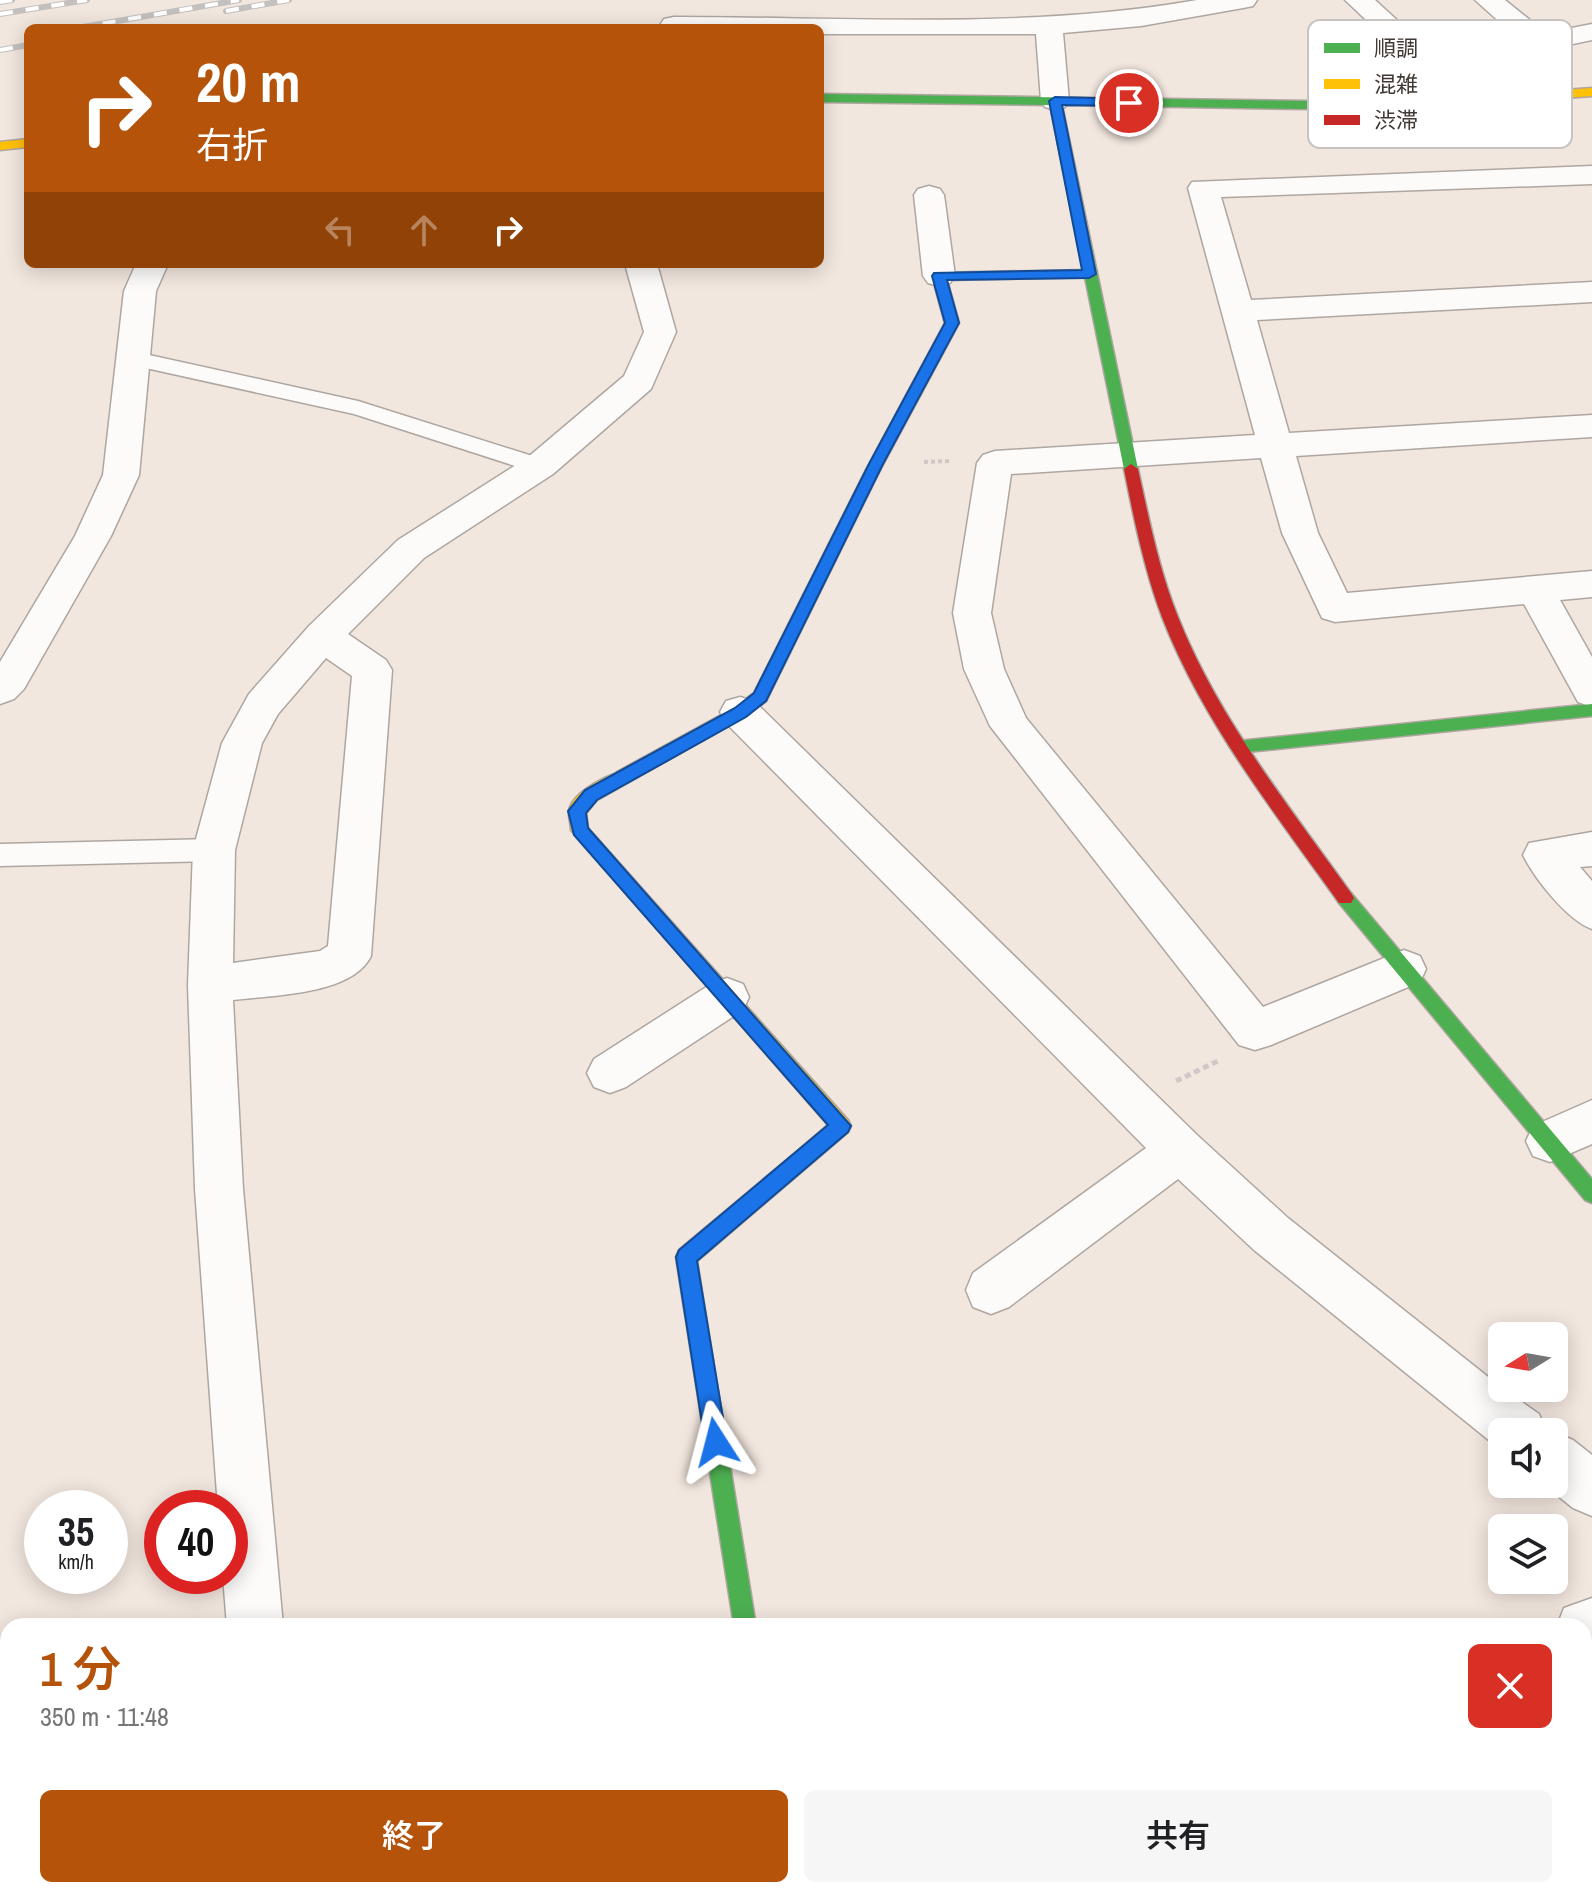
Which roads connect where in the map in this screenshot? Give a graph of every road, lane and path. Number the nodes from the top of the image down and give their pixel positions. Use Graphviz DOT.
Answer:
graph roads {
  1 [pos="1243,0"];
  2 [pos="1359,0"];
  3 [pos="1489,0"];
  4 [pos="771,12"];
  5 [pos="1381,20"];
  6 [pos="1513,20"];
  7 [pos="681,24"];
  8 [pos="1049,26"];
  9 [pos="1592,32"];
  10 [pos="1572,36"];
  11 [pos="1592,92"];
  12 [pos="1572,94"];
  13 [pos="824,98"];
  14 [pos="1055,101"];
  15 [pos="1308,105"];
  16 [pos="24,143"];
  17 [pos="0,146"];
  18 [pos="1592,175"];
  19 [pos="929,195"];
  20 [pos="150,268"];
  21 [pos="642,268"];
  22 [pos="1089,274"];
  23 [pos="939,276"];
  24 [pos="1592,292"];
  25 [pos="1238,311"];
  26 [pos="131,358"];
  27 [pos="1592,426"];
  28 [pos="1276,447"];
  29 [pos="1126,455"];
  30 [pos="995,463"];
  31 [pos="876,464"];
  32 [pos="540,466"];
  33 [pos="1592,584"];
  34 [pos="1535,589"];
  35 [pos="323,636"];
  36 [pos="0,689"];
  37 [pos="1592,692"];
  38 [pos="1592,710"];
  39 [pos="740,712"];
  40 [pos="1238,747"];
  41 [pos="1592,849"];
  42 [pos="214,850"];
  43 [pos="0,855"];
  44 [pos="1592,911"];
  45 [pos="1404,969"];
  46 [pos="210,985"];
  47 [pos="727,997"];
  48 [pos="1255,1031"];
  49 [pos="610,1073"];
  50 [pos="1132,1102"];
  51 [pos="1592,1121"];
  52 [pos="1550,1141"];
  53 [pos="1180,1150"];
  54 [pos="1592,1194"];
  55 [pos="991,1290"];
  56 [pos="1502,1418"];
  57 [pos="1568,1470"];
  58 [pos="1592,1489"];
  59 [pos="254,1618"];
  60 [pos="744,1618"];
  1 -- 8 [label="street"];
  2 -- 5 [label="street"];
  3 -- 6 [label="street"];
  4 -- 7 [label="street"];
  4 -- 8 [label="street"];
  8 -- 14 [label="street"];
  9 -- 10 [label="street"];
  11 -- 12 [label="street"];
  13 -- 14 [label="street"];
  14 -- 15 [label="street"];
  14 -- 22 [label="street"];
  16 -- 17 [label="street"];
  18 -- 25 [label="street"];
  19 -- 23 [label="street"];
  20 -- 26 [label="street"];
  21 -- 32 [label="street"];
  22 -- 23 [label="street"];
  22 -- 29 [label="street"];
  23 -- 31 [label="street"];
  24 -- 25 [label="street"];
  25 -- 28 [label="street"];
  26 -- 32 [label="lane"];
  26 -- 36 [label="street"];
  27 -- 28 [label="street"];
  28 -- 29 [label="street"];
  28 -- 34 [label="street"];
  29 -- 30 [label="street"];
  29 -- 40 [label="street"];
  30 -- 31 [label="path"];
  30 -- 48 [label="street"];
  31 -- 39 [label="street"];
  32 -- 35 [label="street"];
  33 -- 34 [label="street"];
  34 -- 37 [label="street"];
  35 -- 42 [label="street"];
  35 -- 46 [label="street"];
  38 -- 40 [label="street"];
  39 -- 47 [label="street"];
  39 -- 50 [label="street"];
  40 -- 45 [label="street"];
  41 -- 44 [label="street"];
  42 -- 43 [label="lane"];
  42 -- 46 [label="street"];
  45 -- 48 [label="street"];
  45 -- 52 [label="street"];
  46 -- 59 [label="street"];
  47 -- 49 [label="street"];
  47 -- 60 [label="street"];
  48 -- 50 [label="path"];
  50 -- 53 [label="street"];
  51 -- 52 [label="street"];
  52 -- 54 [label="street"];
  53 -- 55 [label="street"];
  53 -- 56 [label="street"];
  57 -- 58 [label="street"];
}
